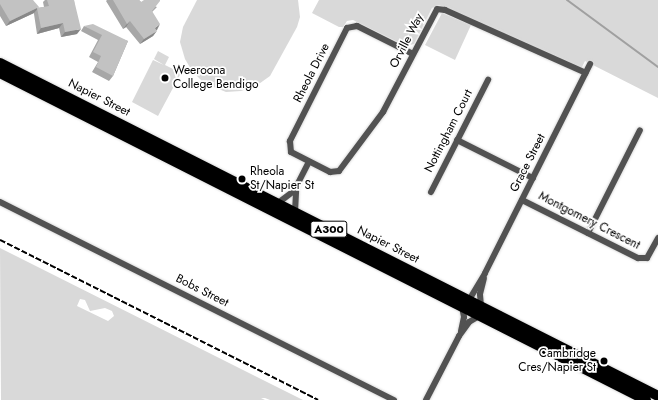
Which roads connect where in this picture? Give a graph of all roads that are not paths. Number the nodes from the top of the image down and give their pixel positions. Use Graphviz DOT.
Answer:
graph roads {
  1 [pos="413,54"];
  2 [pos="0,63"];
  3 [pos="590,64"];
  4 [pos="586,73"];
  5 [pos="0,74"];
  6 [pos="488,80"];
  7 [pos="640,130"];
  8 [pos="457,140"];
  9 [pos="309,162"];
  10 [pos="533,178"];
  11 [pos="242,185"];
  12 [pos="298,185"];
  13 [pos="430,192"];
  14 [pos="522,200"];
  15 [pos="0,202"];
  16 [pos="278,204"];
  17 [pos="295,212"];
  18 [pos="280,215"];
  19 [pos="588,233"];
  20 [pos="658,238"];
  21 [pos="486,273"];
  22 [pos="466,303"];
  23 [pos="480,311"];
  24 [pos="505,318"];
  25 [pos="459,336"];
  26 [pos="519,336"];
  27 [pos="549,351"];
  28 [pos="657,394"];
  29 [pos="394,400"];
  30 [pos="426,400"];
  31 [pos="646,400"];
  1 -- 4 [label="street, Orville Way"];
  1 -- 9 [label="street, Orville Way"];
  1 -- 9 [label="street, Rheola Drive"];
  2 -- 11 [label="highway, Napier Street / A300"];
  3 -- 4 [label="street, Grace Street"];
  4 -- 10 [label="street, Grace Street"];
  5 -- 18 [label="highway, Napier Street / A300"];
  6 -- 8 [label="street, Nottingham Court"];
  7 -- 19 [label="street"];
  8 -- 10 [label="street"];
  8 -- 13 [label="street, Nottingham Court"];
  9 -- 12 [label="street"];
  10 -- 14 [label="street, Grace Street"];
  11 -- 16 [label="highway, Napier Street / A300"];
  11 -- 18 [label="highway"];
  12 -- 16 [label="street"];
  12 -- 17 [label="street"];
  14 -- 19 [label="street, Montgomery Crescent"];
  14 -- 21 [label="street, Grace Street"];
  15 -- 29 [label="street, Bobs Street"];
  16 -- 17 [label="highway, Napier Street / A300"];
  17 -- 22 [label="highway, Napier Street / A300"];
  18 -- 22 [label="highway, Napier Street / A300"];
  19 -- 20 [label="street, Montgomery Crescent"];
  21 -- 22 [label="street, Grace Street"];
  21 -- 23 [label="street, Grace Street"];
  22 -- 23 [label="highway, Napier Street / A300"];
  22 -- 25 [label="street"];
  22 -- 26 [label="highway"];
  23 -- 24 [label="highway, Napier Street / A300"];
  23 -- 25 [label="street"];
  23 -- 26 [label="highway, Napier Street / A300"];
  24 -- 27 [label="highway"];
  24 -- 28 [label="highway, Napier Street / A300"];
  25 -- 30 [label="street"];
  26 -- 27 [label="highway, Napier Street / A300"];
  27 -- 31 [label="highway, Napier Street / A300"];
}
